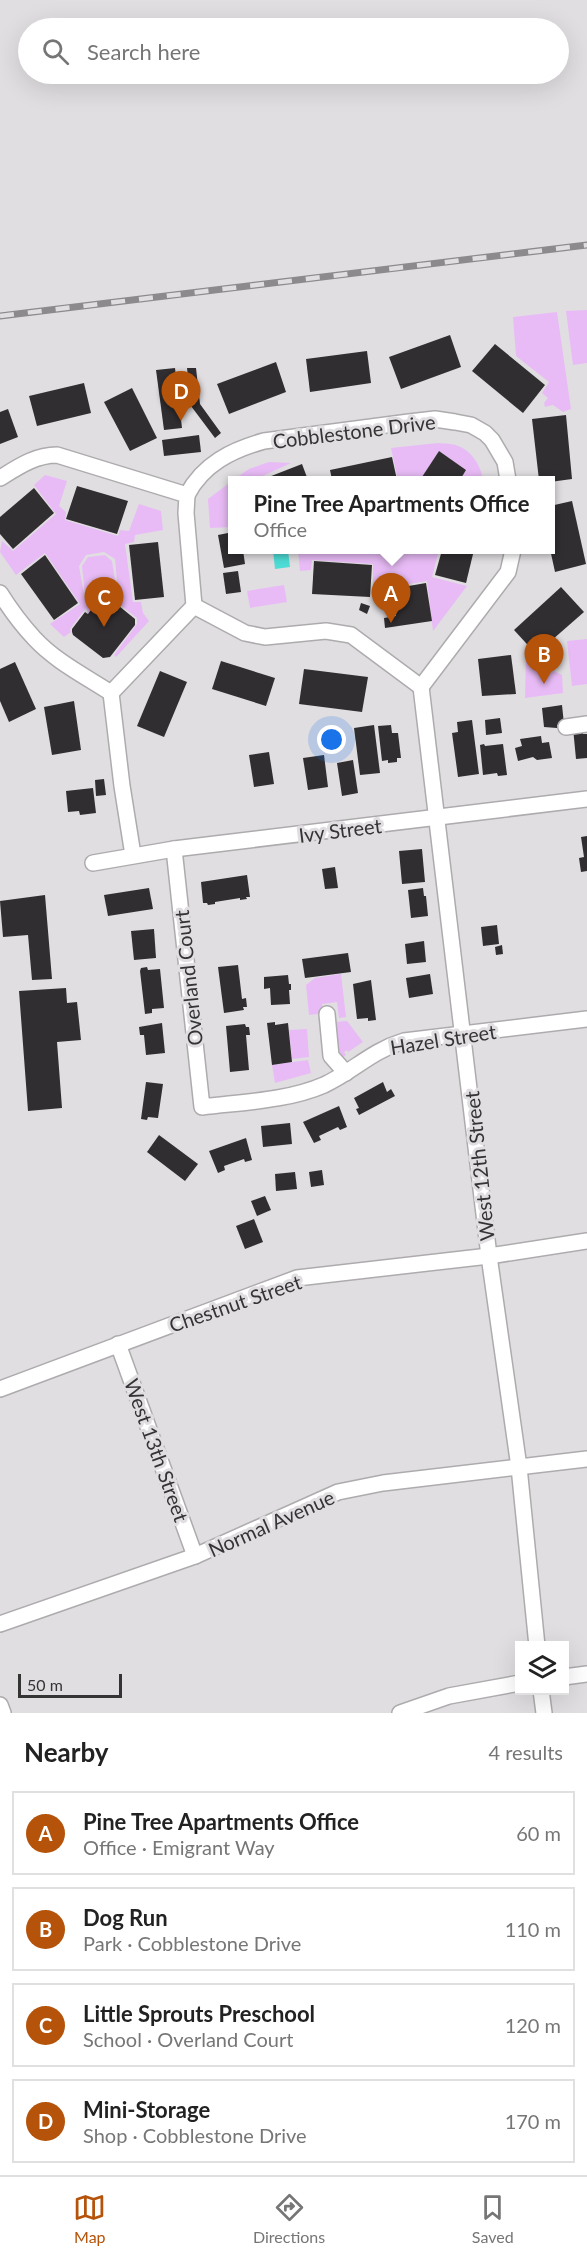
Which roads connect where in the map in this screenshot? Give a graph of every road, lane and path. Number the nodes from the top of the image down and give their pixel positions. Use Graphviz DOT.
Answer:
graph roads {
  1 [pos="507,476"];
  2 [pos="0,478"];
  3 [pos="187,495"];
  4 [pos="512,554"];
  5 [pos="0,593"];
  6 [pos="194,606"];
  7 [pos="421,687"];
  8 [pos="111,693"];
  9 [pos="587,724"];
  10 [pos="566,727"];
  11 [pos="587,799"];
  12 [pos="438,818"];
  13 [pos="174,849"];
  14 [pos="133,855"];
  15 [pos="93,863"];
  16 [pos="327,1014"];
  17 [pos="587,1019"];
  18 [pos="464,1034"];
  19 [pos="346,1072"];
  20 [pos="202,1107"];
  21 [pos="587,1241"];
  22 [pos="489,1256"];
  23 [pos="118,1344"];
  24 [pos="0,1389"];
  25 [pos="587,1459"];
  26 [pos="519,1467"];
  27 [pos="195,1556"];
  28 [pos="0,1624"];
  29 [pos="536,1641"];
  30 [pos="587,1674"];
  31 [pos="569,1676"];
  32 [pos="515,1684"];
  33 [pos="542,1695"];
  34 [pos="0,1705"];
  35 [pos="3,1713"];
  36 [pos="400,1713"];
  37 [pos="544,1713"];
  1 -- 3 [label="street, Cobblestone Drive"];
  2 -- 3 [label="street"];
  3 -- 6 [label="street"];
  4 -- 7 [label="street"];
  5 -- 8 [label="street"];
  6 -- 7 [label="street"];
  6 -- 8 [label="street"];
  7 -- 12 [label="street, West 12th Street"];
  8 -- 14 [label="street"];
  9 -- 10 [label="street"];
  11 -- 12 [label="street, Ivy Street"];
  12 -- 13 [label="street, Ivy Street"];
  12 -- 18 [label="street, West 12th Street"];
  13 -- 14 [label="street, Ivy Street"];
  13 -- 20 [label="street, Overland Court"];
  14 -- 15 [label="street, Ivy Street"];
  16 -- 19 [label="street"];
  17 -- 18 [label="street, Hazel Street"];
  18 -- 19 [label="street, Hazel Street"];
  18 -- 22 [label="street, West 12th Street"];
  19 -- 20 [label="street, Hazel Street"];
  21 -- 22 [label="street, Chestnut Street"];
  22 -- 23 [label="street, Chestnut Street"];
  22 -- 26 [label="street, West 12th Street"];
  23 -- 24 [label="street, Chestnut Street"];
  23 -- 27 [label="street, West 13th Street"];
  25 -- 26 [label="street, Normal Avenue"];
  26 -- 27 [label="street, Normal Avenue"];
  26 -- 29 [label="street, West 12th Street"];
  27 -- 28 [label="street, Normal Avenue"];
  30 -- 31 [label="street"];
  32 -- 36 [label="street"];
  33 -- 37 [label="street"];
  34 -- 35 [label="street"];
}
